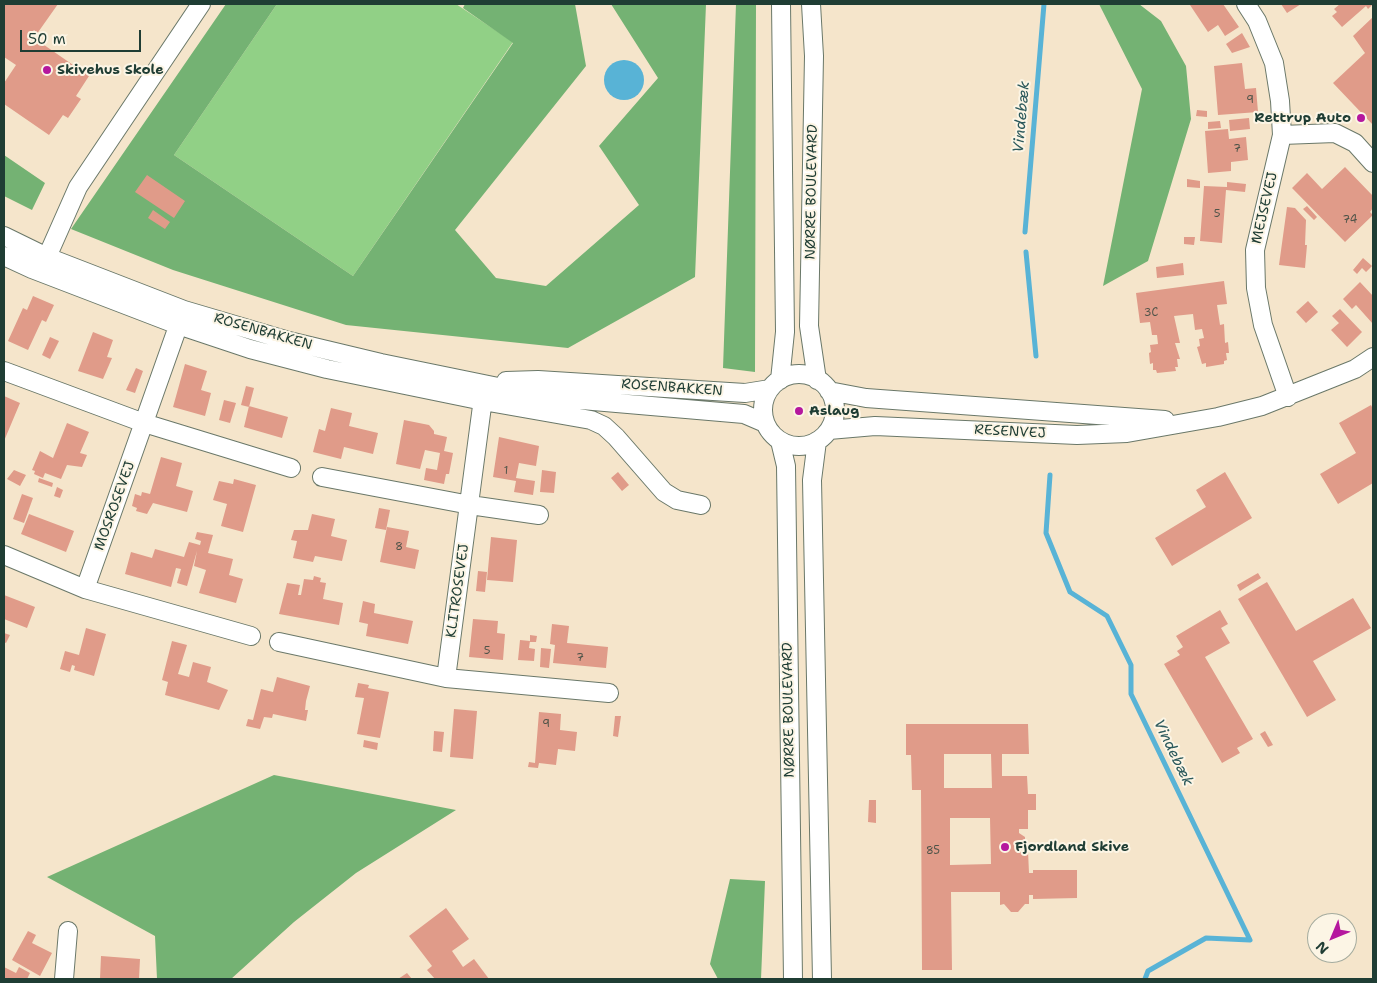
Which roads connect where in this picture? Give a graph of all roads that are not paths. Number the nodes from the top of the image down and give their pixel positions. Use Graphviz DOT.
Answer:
graph roads {
  1 [pos="201,4"];
  2 [pos="781,4"];
  3 [pos="811,4"];
  4 [pos="1246,4"];
  5 [pos="1282,135"];
  6 [pos="1373,163"];
  7 [pos="4,236"];
  8 [pos="4,256"];
  9 [pos="47,256"];
  10 [pos="181,317"];
  11 [pos="1373,357"];
  12 [pos="4,371"];
  13 [pos="485,383"];
  14 [pos="775,384"];
  15 [pos="823,385"];
  16 [pos="1288,397"];
  17 [pos="483,401"];
  18 [pos="1190,422"];
  19 [pos="144,423"];
  20 [pos="765,423"];
  21 [pos="823,436"];
  22 [pos="780,441"];
  23 [pos="291,468"];
  24 [pos="322,476"];
  25 [pos="470,505"];
  26 [pos="701,506"];
  27 [pos="539,515"];
  28 [pos="4,555"];
  29 [pos="85,589"];
  30 [pos="251,636"];
  31 [pos="279,642"];
  32 [pos="446,678"];
  33 [pos="609,693"];
  34 [pos="68,931"];
  35 [pos="64,979"];
  36 [pos="793,979"];
  37 [pos="822,979"];
  1 -- 9 [label="street"];
  2 -- 14 [label="street, NØRRE BOULEVARD"];
  3 -- 15 [label="street, NØRRE BOULEVARD"];
  4 -- 5 [label="street, MEJSEVEJ"];
  5 -- 6 [label="street"];
  5 -- 16 [label="street, MEJSEVEJ"];
  7 -- 9 [label="street, ROSENBAKKEN"];
  8 -- 10 [label="street"];
  9 -- 10 [label="street, ROSENBAKKEN"];
  10 -- 13 [label="street, ROSENBAKKEN"];
  10 -- 17 [label="street"];
  10 -- 19 [label="street, MOSROSEVEJ"];
  11 -- 16 [label="street, RESENVEJ"];
  12 -- 19 [label="street"];
  13 -- 14 [label="street, ROSENBAKKEN"];
  13 -- 17 [label="street, KLITROSEVEJ"];
  13 -- 20 [label="street, ROSENBAKKEN"];
  14 -- 15 [label="street"];
  14 -- 20 [label="street"];
  15 -- 18 [label="street, RESENVEJ"];
  15 -- 21 [label="street"];
  16 -- 18 [label="street, RESENVEJ"];
  17 -- 25 [label="street, KLITROSEVEJ"];
  17 -- 26 [label="street"];
  18 -- 21 [label="street, RESENVEJ"];
  19 -- 23 [label="street"];
  19 -- 29 [label="street, MOSROSEVEJ"];
  20 -- 22 [label="street"];
  21 -- 22 [label="street"];
  21 -- 37 [label="street, NØRRE BOULEVARD"];
  22 -- 36 [label="street, NØRRE BOULEVARD"];
  24 -- 25 [label="street"];
  25 -- 27 [label="street"];
  25 -- 32 [label="street, KLITROSEVEJ"];
  28 -- 29 [label="street"];
  29 -- 30 [label="street"];
  31 -- 32 [label="street"];
  32 -- 33 [label="street"];
  34 -- 35 [label="street"];
}
